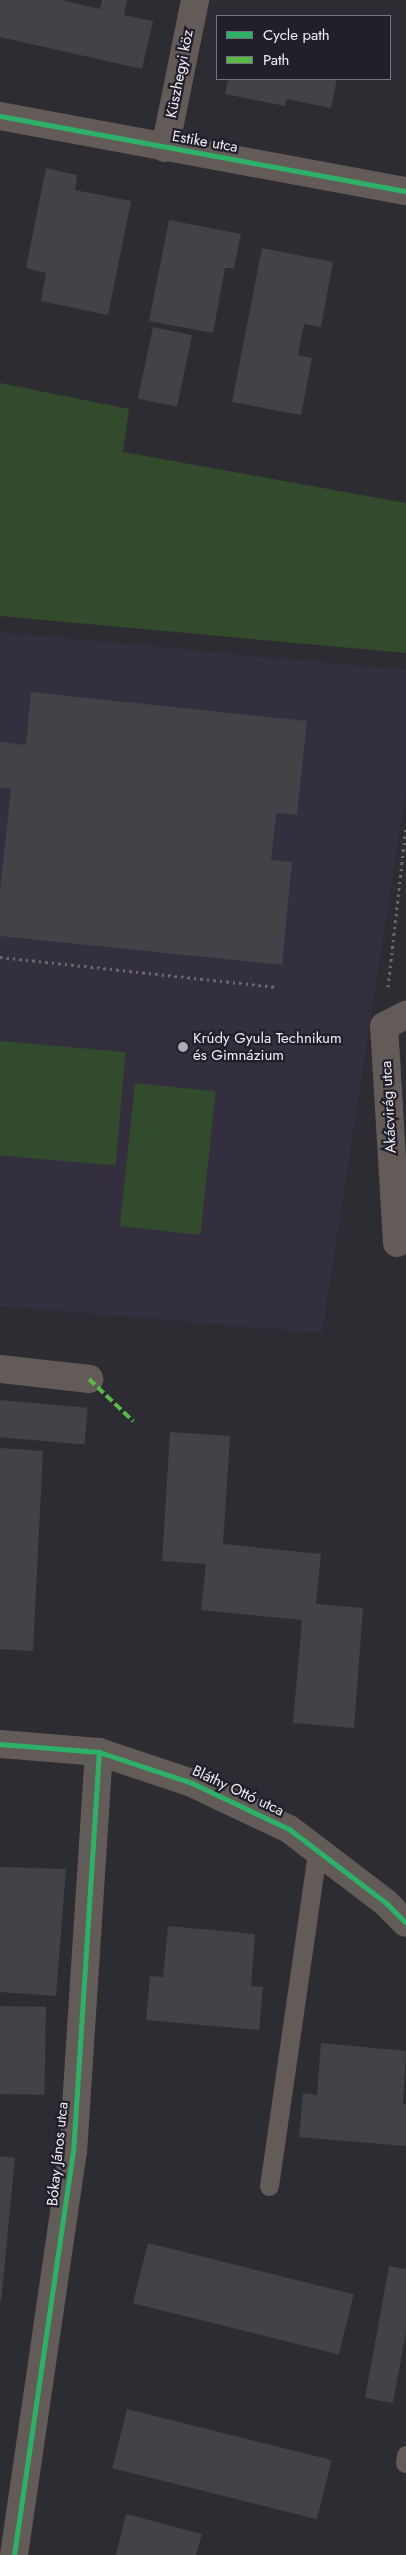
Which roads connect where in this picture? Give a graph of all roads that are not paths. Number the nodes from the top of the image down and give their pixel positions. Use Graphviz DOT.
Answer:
graph roads {
  1 [pos="195,0"];
  2 [pos="0,116"];
  3 [pos="166,148"];
  4 [pos="406,191"];
  5 [pos="395,1020"];
  6 [pos="397,1243"];
  7 [pos="0,1369"];
  8 [pos="89,1379"];
  9 [pos="0,1744"];
  10 [pos="99,1752"];
  11 [pos="317,1851"];
  12 [pos="406,1923"];
  13 [pos="268,2186"];
  14 [pos="14,2555"];
  1 -- 3 [label="street, Küszhegyi köz"];
  2 -- 3 [label="street, Estike utca"];
  3 -- 4 [label="street, Estike utca"];
  5 -- 6 [label="street, Akácvirág utca"];
  7 -- 8 [label="street"];
  9 -- 10 [label="street, Bláthy Ottó utca"];
  10 -- 11 [label="street, Bláthy Ottó utca"];
  10 -- 14 [label="street, Bókay János utca"];
  11 -- 12 [label="street, Bláthy Ottó utca"];
  11 -- 13 [label="lane"];
}
